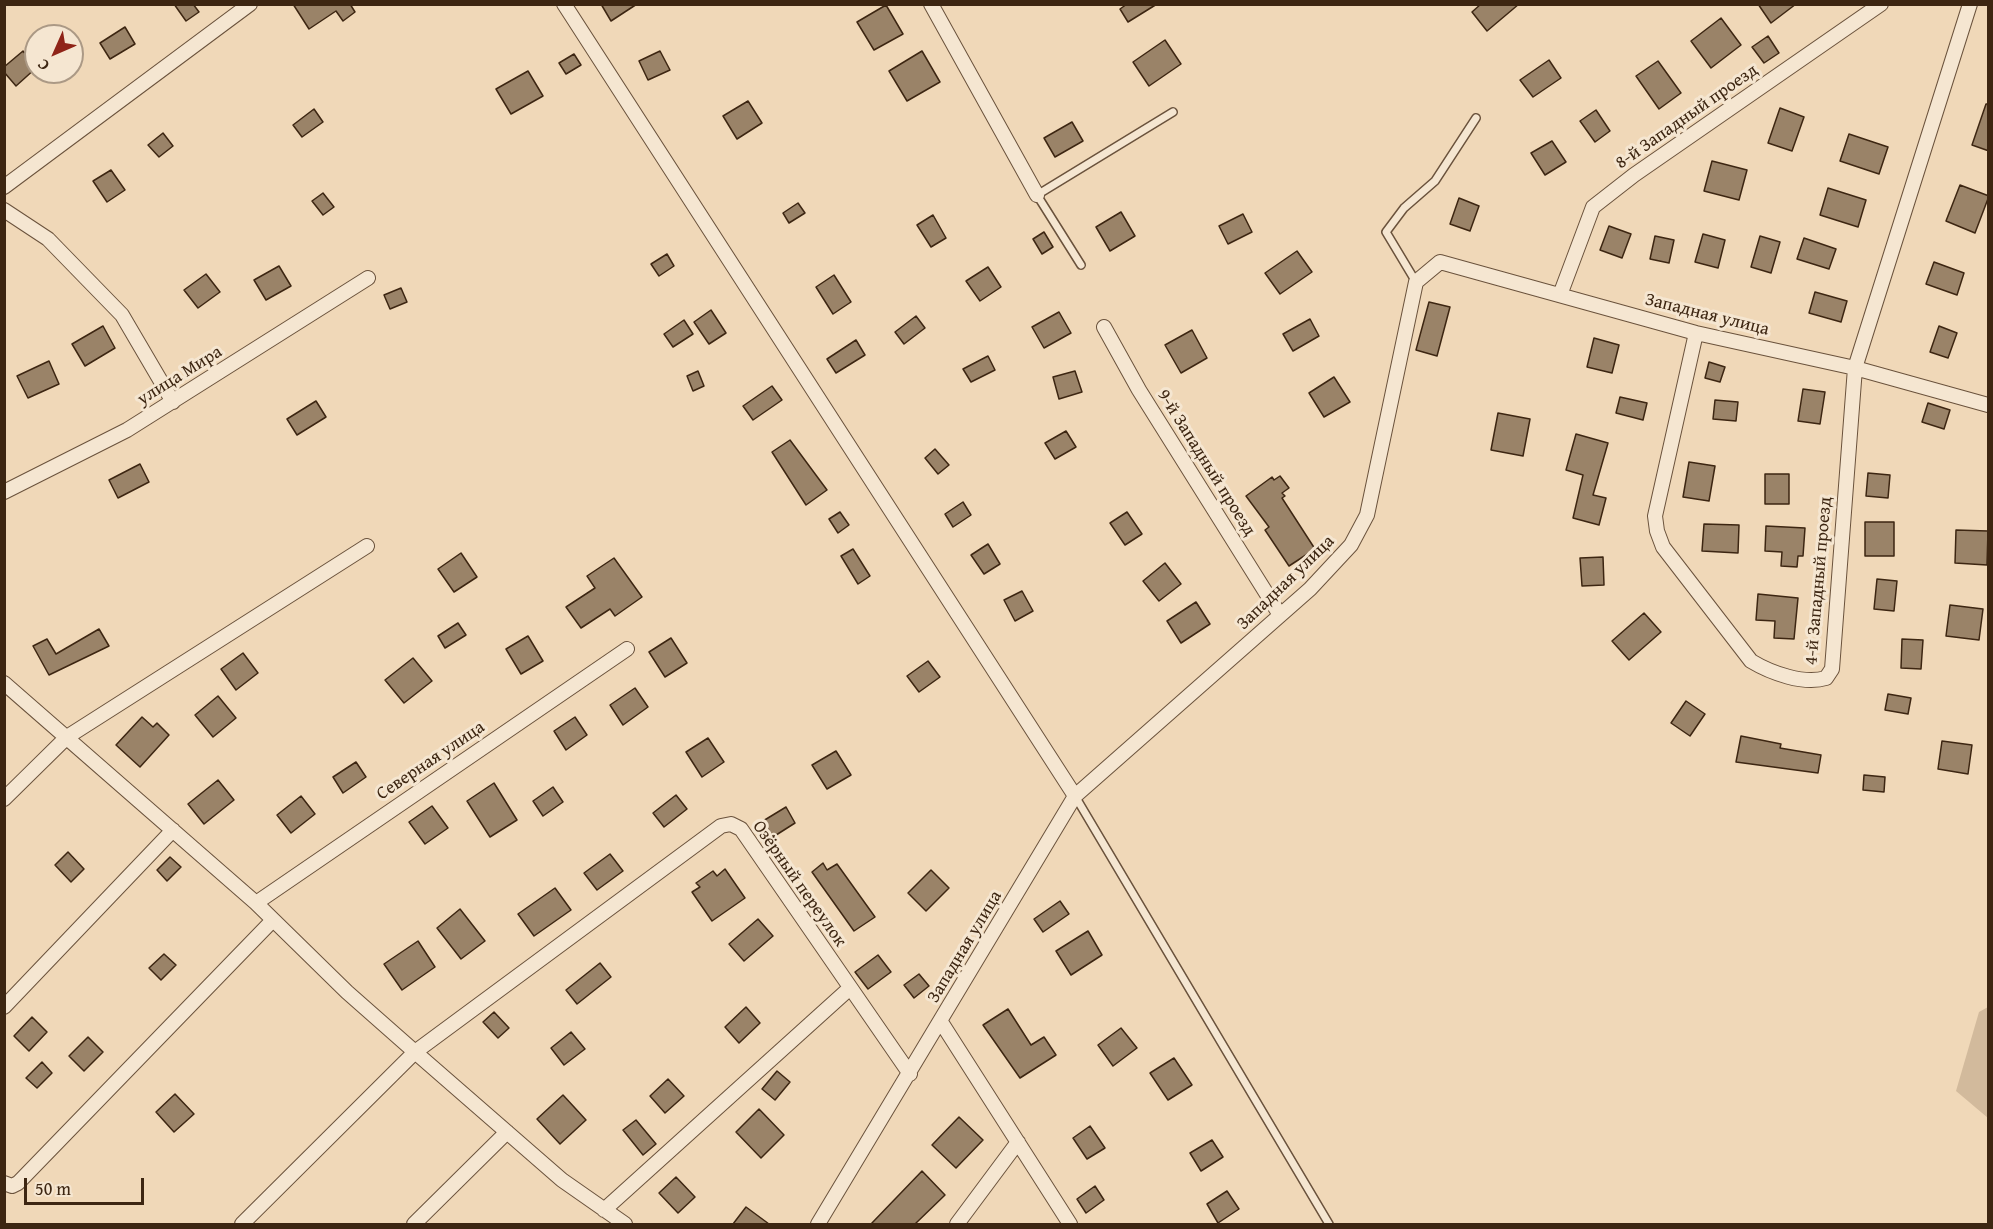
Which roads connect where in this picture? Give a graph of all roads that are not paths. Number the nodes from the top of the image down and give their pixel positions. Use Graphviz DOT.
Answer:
graph roads {
  1 [pos="250,4"];
  2 [pos="564,4"];
  3 [pos="931,4"];
  4 [pos="1881,4"];
  5 [pos="1970,4"];
  6 [pos="1173,112"];
  7 [pos="1476,118"];
  8 [pos="6,182"];
  9 [pos="1037,195"];
  10 [pos="4,210"];
  11 [pos="1081,265"];
  12 [pos="368,278"];
  13 [pos="1416,282"];
  14 [pos="1560,295"];
  15 [pos="1104,327"];
  16 [pos="1696,333"];
  17 [pos="1855,368"];
  18 [pos="173,402"];
  19 [pos="1989,405"];
  20 [pos="4,492"];
  21 [pos="367,546"];
  22 [pos="1280,615"];
  23 [pos="627,649"];
  24 [pos="4,683"];
  25 [pos="67,737"];
  26 [pos="1075,796"];
  27 [pos="4,799"];
  28 [pos="173,830"];
  29 [pos="256,903"];
  30 [pos="273,920"];
  31 [pos="850,988"];
  32 [pos="4,1007"];
  33 [pos="941,1022"];
  34 [pos="415,1052"];
  35 [pos="909,1074"];
  36 [pos="507,1132"];
  37 [pos="1018,1142"];
  38 [pos="4,1183"];
  39 [pos="604,1210"];
  40 [pos="242,1224"];
  41 [pos="414,1224"];
  42 [pos="626,1224"];
  43 [pos="818,1224"];
  44 [pos="957,1224"];
  45 [pos="1070,1224"];
  46 [pos="1329,1224"];
  1 -- 8 [label="street"];
  2 -- 26 [label="street"];
  3 -- 9 [label="street"];
  4 -- 14 [label="street, 8-й Западный проезд"];
  5 -- 17 [label="street"];
  6 -- 9 [label="lane"];
  7 -- 13 [label="lane"];
  9 -- 11 [label="lane"];
  10 -- 18 [label="street"];
  12 -- 18 [label="street, улица Мира"];
  13 -- 14 [label="street, Западная улица"];
  13 -- 22 [label="street, Западная улица"];
  14 -- 16 [label="street, Западная улица"];
  15 -- 22 [label="street, 9-й Западный проезд"];
  16 -- 17 [label="street, Западная улица"];
  16 -- 17 [label="street, 4-й Западный проезд"];
  17 -- 19 [label="street, Западная улица"];
  18 -- 20 [label="street, улица Мира"];
  21 -- 25 [label="street"];
  22 -- 26 [label="street, Западная улица"];
  23 -- 29 [label="street, Северная улица"];
  24 -- 25 [label="street"];
  25 -- 27 [label="street"];
  25 -- 28 [label="street"];
  26 -- 33 [label="street, Западная улица"];
  26 -- 46 [label="lane"];
  28 -- 29 [label="street"];
  28 -- 32 [label="street"];
  29 -- 30 [label="street"];
  30 -- 34 [label="street"];
  30 -- 38 [label="street"];
  31 -- 34 [label="street, Озёрный переулок"];
  31 -- 35 [label="street"];
  31 -- 39 [label="street"];
  33 -- 35 [label="street, Западная улица"];
  33 -- 37 [label="street"];
  34 -- 36 [label="street"];
  34 -- 40 [label="street"];
  35 -- 43 [label="street, Западная улица"];
  36 -- 39 [label="street"];
  36 -- 41 [label="street"];
  37 -- 44 [label="street"];
  37 -- 45 [label="street"];
  39 -- 42 [label="street"];
}
